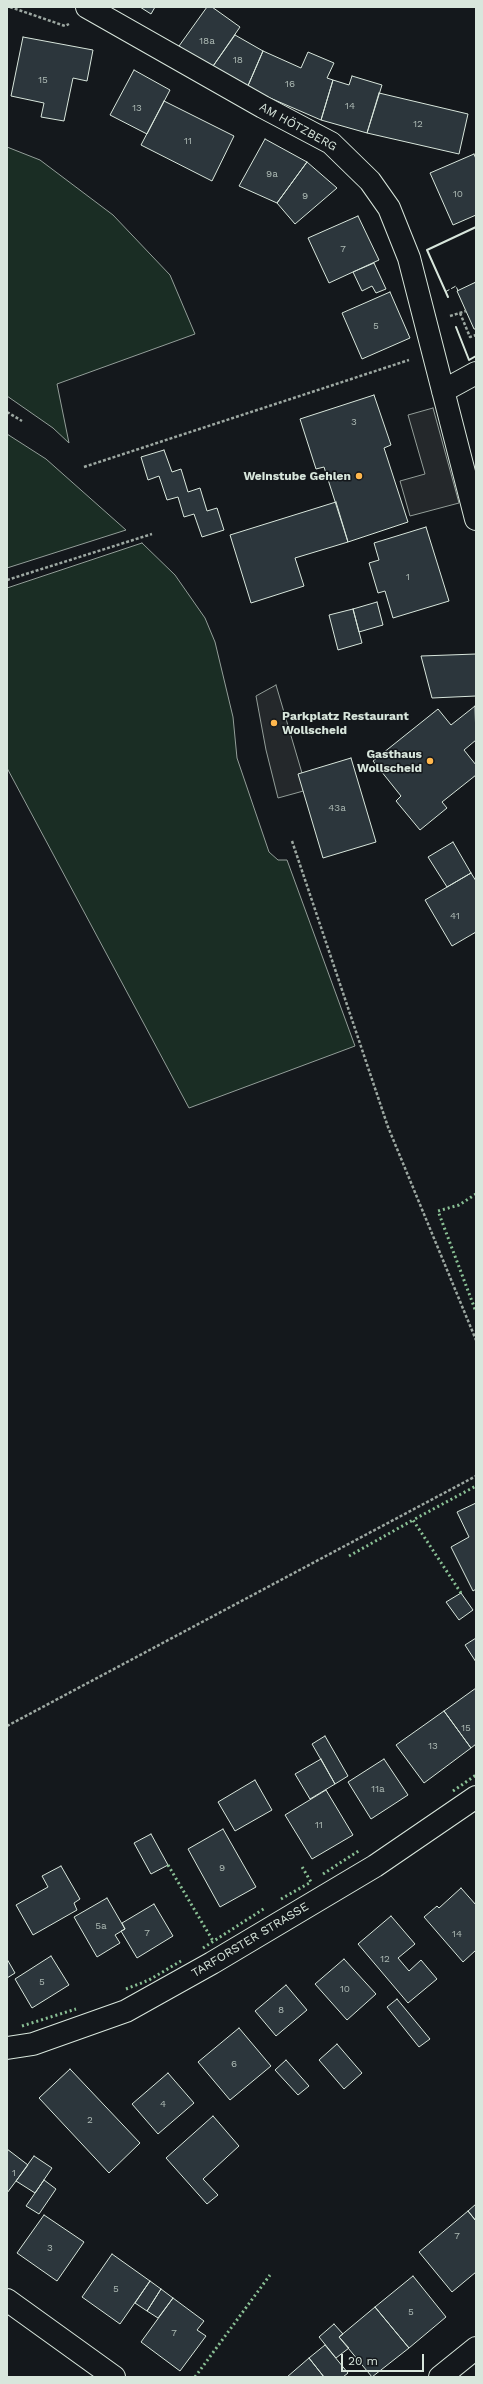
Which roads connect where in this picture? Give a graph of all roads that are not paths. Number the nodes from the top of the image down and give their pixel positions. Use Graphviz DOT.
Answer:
graph roads {
  1 [pos="90,10"];
  2 [pos="476,374"];
  3 [pos="443,391"];
  4 [pos="476,519"];
  5 [pos="476,1797"];
  6 [pos="7,2048"];
  7 [pos="7,2300"];
  8 [pos="476,2348"];
  9 [pos="114,2377"];
  10 [pos="440,2377"];
  1 -- 3 [label="street, AM HÖTZBERG"];
  2 -- 3 [label="street"];
  3 -- 4 [label="street, AM HÖTZBERG"];
  5 -- 6 [label="street, TARFORSTER STRASSE"];
  7 -- 9 [label="street"];
  8 -- 10 [label="street"];
}
